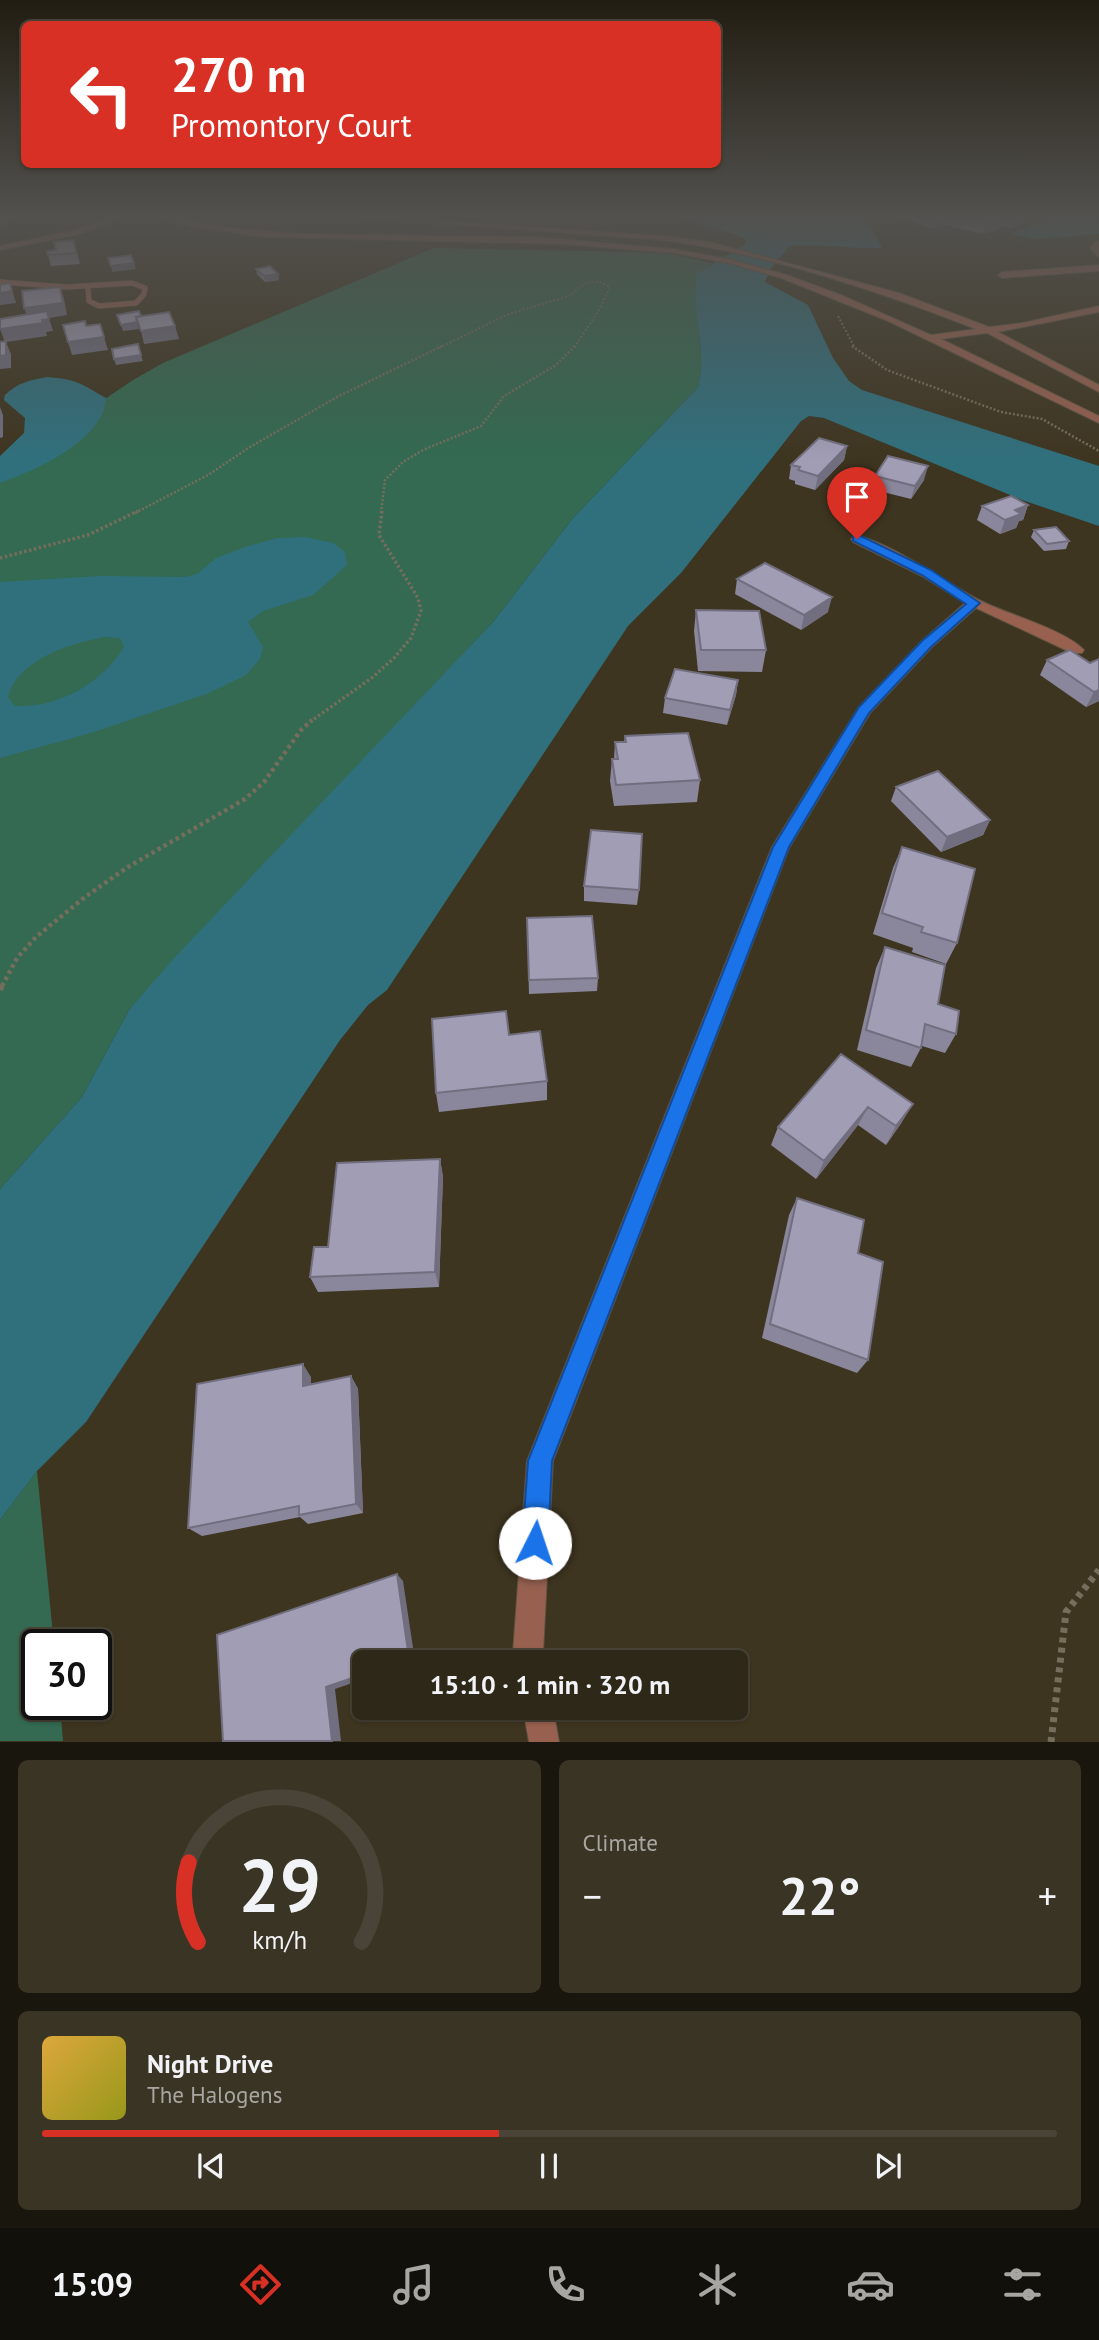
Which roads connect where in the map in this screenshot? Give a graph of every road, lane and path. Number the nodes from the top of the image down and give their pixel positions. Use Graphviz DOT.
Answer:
graph roads {
  1 [pos="89,297"];
  2 [pos="141,297"];
  3 [pos="565,297"];
  4 [pos="605,297"];
  5 [pos="842,297"];
  6 [pos="901,297"];
  7 [pos="1099,309"];
  8 [pos="837,314"];
  9 [pos="989,331"];
  10 [pos="927,338"];
  11 [pos="1099,389"];
  12 [pos="1099,420"];
  13 [pos="1099,451"];
  14 [pos="857,539"];
  15 [pos="0,558"];
  16 [pos="974,603"];
  17 [pos="1077,650"];
  18 [pos="0,990"];
  19 [pos="1099,1570"];
  20 [pos="531,1650"];
  21 [pos="540,1720"];
  22 [pos="544,1741"];
  23 [pos="1051,1741"];
  1 -- 2 [label="lane"];
  3 -- 15 [label="path"];
  4 -- 18 [label="path"];
  5 -- 10 [label="street"];
  6 -- 9 [label="street"];
  7 -- 9 [label="street"];
  8 -- 13 [label="path"];
  9 -- 10 [label="street"];
  9 -- 11 [label="street"];
  10 -- 12 [label="street"];
  14 -- 16 [label="street"];
  16 -- 17 [label="street"];
  16 -- 20 [label="street"];
  19 -- 23 [label="path"];
  21 -- 22 [label="street"];
}
